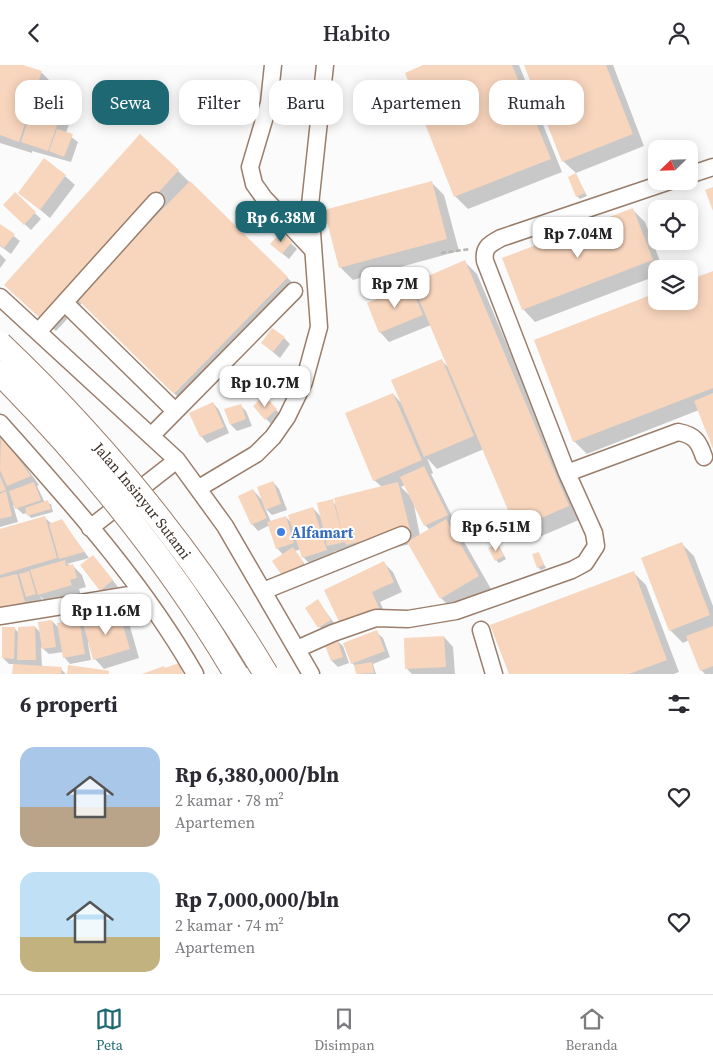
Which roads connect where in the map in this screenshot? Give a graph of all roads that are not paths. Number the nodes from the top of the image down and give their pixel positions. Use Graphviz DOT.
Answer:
graph roads {
  1 [pos="273,65"];
  2 [pos="326,65"];
  3 [pos="713,167"];
  4 [pos="698,172"];
  5 [pos="648,188"];
  6 [pos="156,201"];
  7 [pos="312,249"];
  8 [pos="294,291"];
  9 [pos="0,297"];
  10 [pos="65,303"];
  11 [pos="38,332"];
  12 [pos="0,344"];
  13 [pos="0,373"];
  14 [pos="175,411"];
  15 [pos="0,423"];
  16 [pos="151,436"];
  17 [pos="704,457"];
  18 [pos="177,460"];
  19 [pos="567,473"];
  20 [pos="199,488"];
  21 [pos="90,528"];
  22 [pos="402,535"];
  23 [pos="263,591"];
  24 [pos="142,593"];
  25 [pos="0,616"];
  26 [pos="480,630"];
  27 [pos="297,649"];
  28 [pos="195,674"];
  29 [pos="236,674"];
  30 [pos="266,674"];
  31 [pos="311,674"];
  32 [pos="494,674"];
  1 -- 7 [label="street"];
  2 -- 7 [label="street"];
  3 -- 4 [label="street"];
  5 -- 19 [label="street"];
  6 -- 10 [label="street"];
  7 -- 20 [label="street"];
  8 -- 14 [label="street"];
  9 -- 11 [label="street"];
  10 -- 11 [label="street"];
  10 -- 14 [label="street"];
  11 -- 16 [label="street"];
  12 -- 30 [label="highway, Jalan Insinyur Sutami, bridge"];
  13 -- 29 [label="highway, Jalan Insinyur Sutami, bridge"];
  14 -- 16 [label="street"];
  15 -- 21 [label="street"];
  16 -- 18 [label="street"];
  17 -- 19 [label="street"];
  18 -- 20 [label="street"];
  18 -- 21 [label="street"];
  19 -- 27 [label="street"];
  20 -- 23 [label="street"];
  21 -- 24 [label="street"];
  22 -- 23 [label="street"];
  23 -- 27 [label="street"];
  24 -- 25 [label="street"];
  24 -- 28 [label="street"];
  26 -- 32 [label="street"];
  27 -- 31 [label="street"];
}
